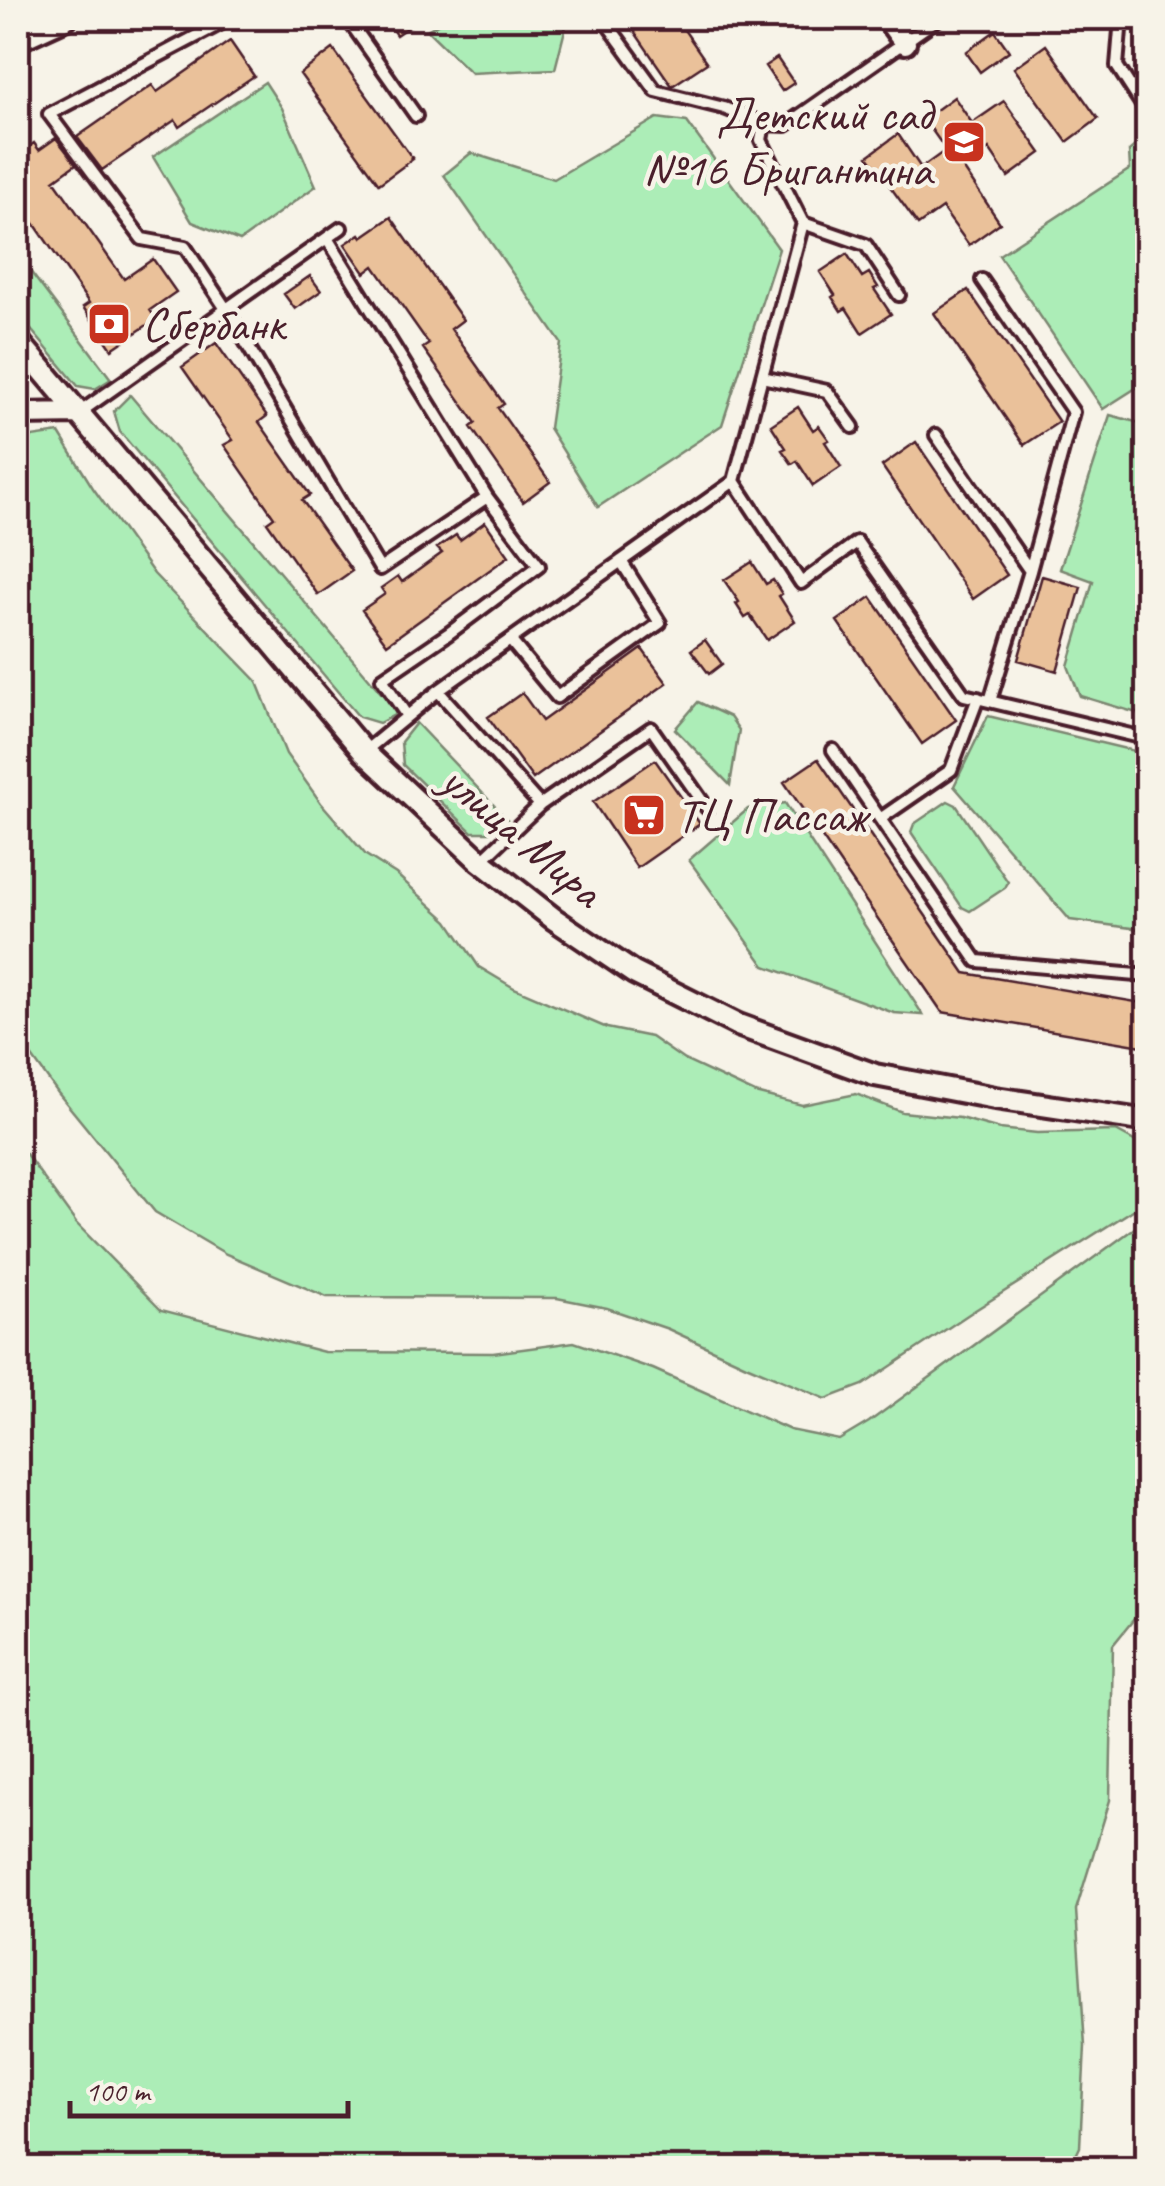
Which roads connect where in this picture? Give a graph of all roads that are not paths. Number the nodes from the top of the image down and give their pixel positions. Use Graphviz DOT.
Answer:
graph roads {
  1 [pos="66,18"];
  2 [pos="231,18"];
  3 [pos="348,18"];
  4 [pos="603,18"];
  5 [pos="888,18"];
  6 [pos="940,18"];
  7 [pos="1121,18"];
  8 [pos="18,40"];
  9 [pos="905,42"];
  10 [pos="1148,114"];
  11 [pos="416,116"];
  12 [pos="764,124"];
  13 [pos="803,223"];
  14 [pos="342,228"];
  15 [pos="328,238"];
  16 [pos="982,280"];
  17 [pos="899,295"];
  18 [pos="226,309"];
  19 [pos="18,341"];
  20 [pos="762,377"];
  21 [pos="18,414"];
  22 [pos="79,414"];
  23 [pos="853,427"];
  24 [pos="936,435"];
  25 [pos="734,481"];
  26 [pos="487,497"];
  27 [pos="620,562"];
  28 [pos="1030,572"];
  29 [pos="510,640"];
  30 [pos="438,691"];
  31 [pos="984,700"];
  32 [pos="407,716"];
  33 [pos="1148,739"];
  34 [pos="833,750"];
  35 [pos="364,752"];
  36 [pos="540,805"];
  37 [pos="708,808"];
  38 [pos="880,819"];
  39 [pos="480,862"];
  40 [pos="1148,976"];
  41 [pos="1148,1121"];
  1 -- 8 [label="street"];
  2 -- 18 [label="lane"];
  3 -- 11 [label="lane"];
  4 -- 12 [label="lane"];
  5 -- 9 [label="street"];
  6 -- 9 [label="lane"];
  7 -- 10 [label="lane"];
  9 -- 12 [label="lane"];
  12 -- 13 [label="lane"];
  13 -- 17 [label="lane"];
  13 -- 20 [label="lane"];
  14 -- 15 [label="lane"];
  15 -- 18 [label="lane"];
  15 -- 26 [label="lane"];
  16 -- 28 [label="lane"];
  18 -- 22 [label="lane"];
  18 -- 26 [label="lane"];
  19 -- 22 [label="street, улица Мира"];
  20 -- 23 [label="lane"];
  20 -- 25 [label="lane"];
  21 -- 22 [label="street"];
  22 -- 35 [label="street, улица Мира"];
  24 -- 28 [label="lane"];
  25 -- 27 [label="lane"];
  25 -- 31 [label="lane"];
  26 -- 32 [label="lane"];
  27 -- 29 [label="lane"];
  27 -- 29 [label="lane"];
  28 -- 31 [label="lane"];
  29 -- 30 [label="lane"];
  30 -- 32 [label="lane"];
  30 -- 36 [label="lane"];
  31 -- 33 [label="lane"];
  31 -- 38 [label="lane"];
  32 -- 35 [label="lane"];
  34 -- 38 [label="lane"];
  35 -- 39 [label="street, улица Мира"];
  36 -- 37 [label="lane"];
  36 -- 39 [label="lane"];
  38 -- 40 [label="lane"];
  39 -- 41 [label="street, улица Мира"];
}
